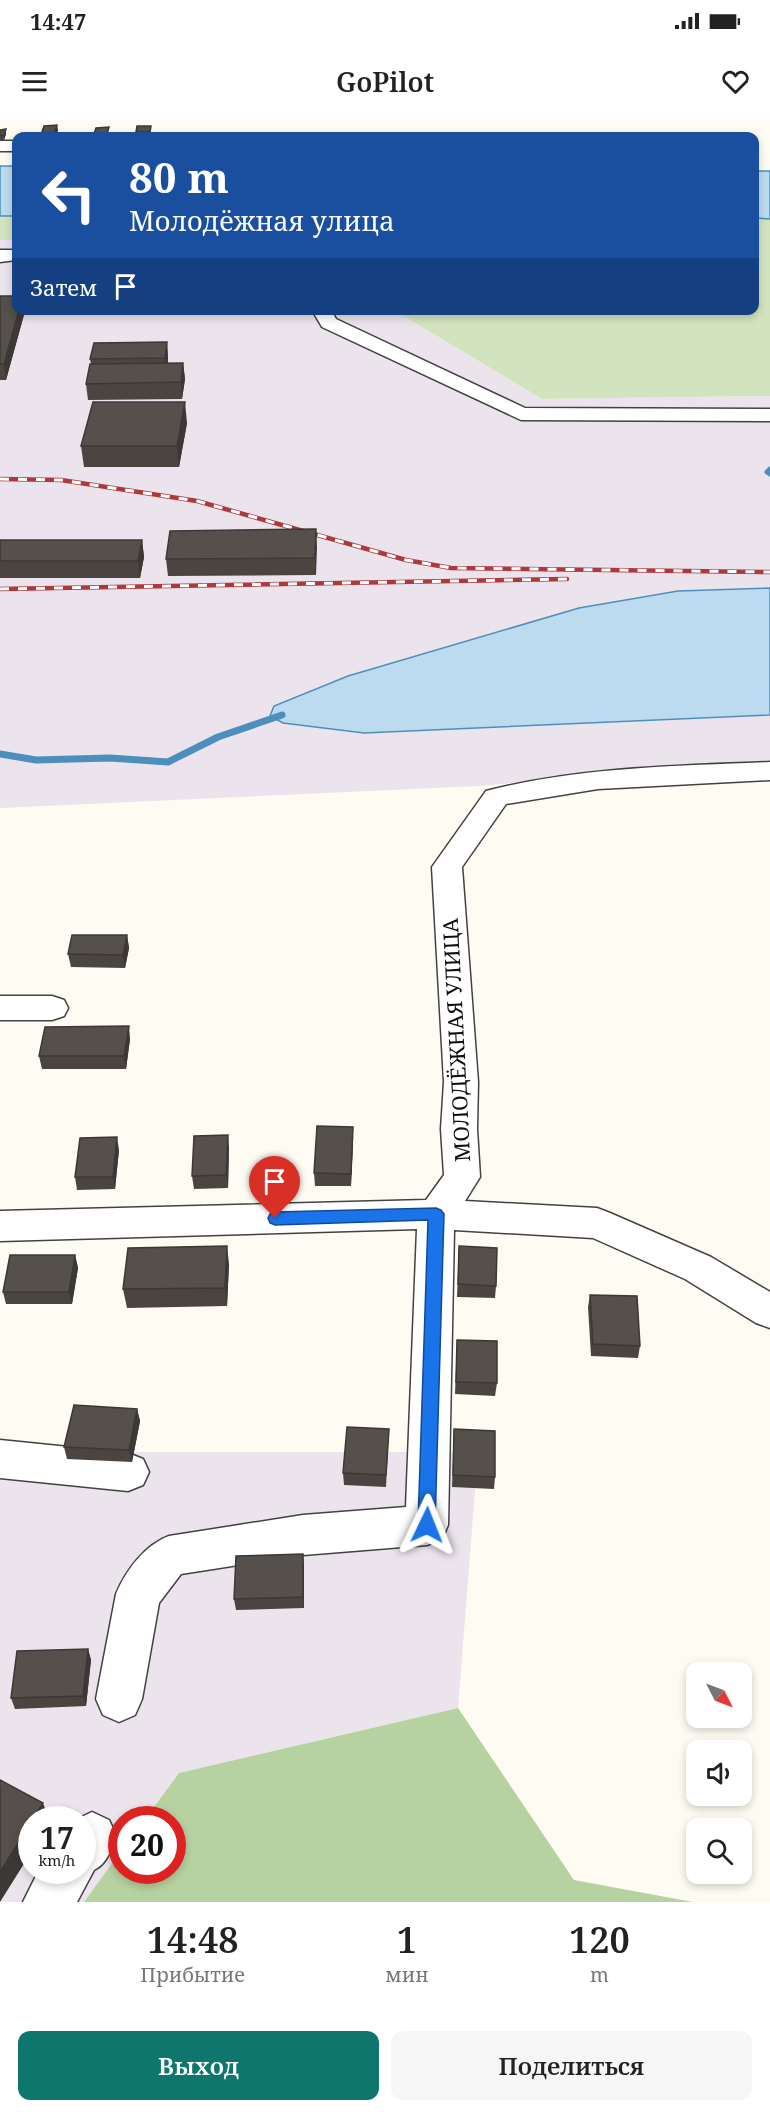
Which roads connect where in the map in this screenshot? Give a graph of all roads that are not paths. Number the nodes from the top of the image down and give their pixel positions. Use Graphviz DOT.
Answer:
graph roads {
  1 [pos="324,315"];
  2 [pos="770,415"];
  3 [pos="770,771"];
  4 [pos="0,1008"];
  5 [pos="52,1008"];
  6 [pos="436,1214"];
  7 [pos="0,1226"];
  8 [pos="770,1312"];
  9 [pos="0,1459"];
  10 [pos="128,1472"];
  11 [pos="119,1699"];
  12 [pos="60,1884"];
  13 [pos="48,1902"];
  1 -- 2 [label="street"];
  3 -- 6 [label="street, МОЛОДЁЖНАЯ УЛИЦА"];
  4 -- 5 [label="street"];
  6 -- 7 [label="street"];
  6 -- 8 [label="street"];
  6 -- 11 [label="street"];
  9 -- 10 [label="street"];
  12 -- 13 [label="street"];
}
